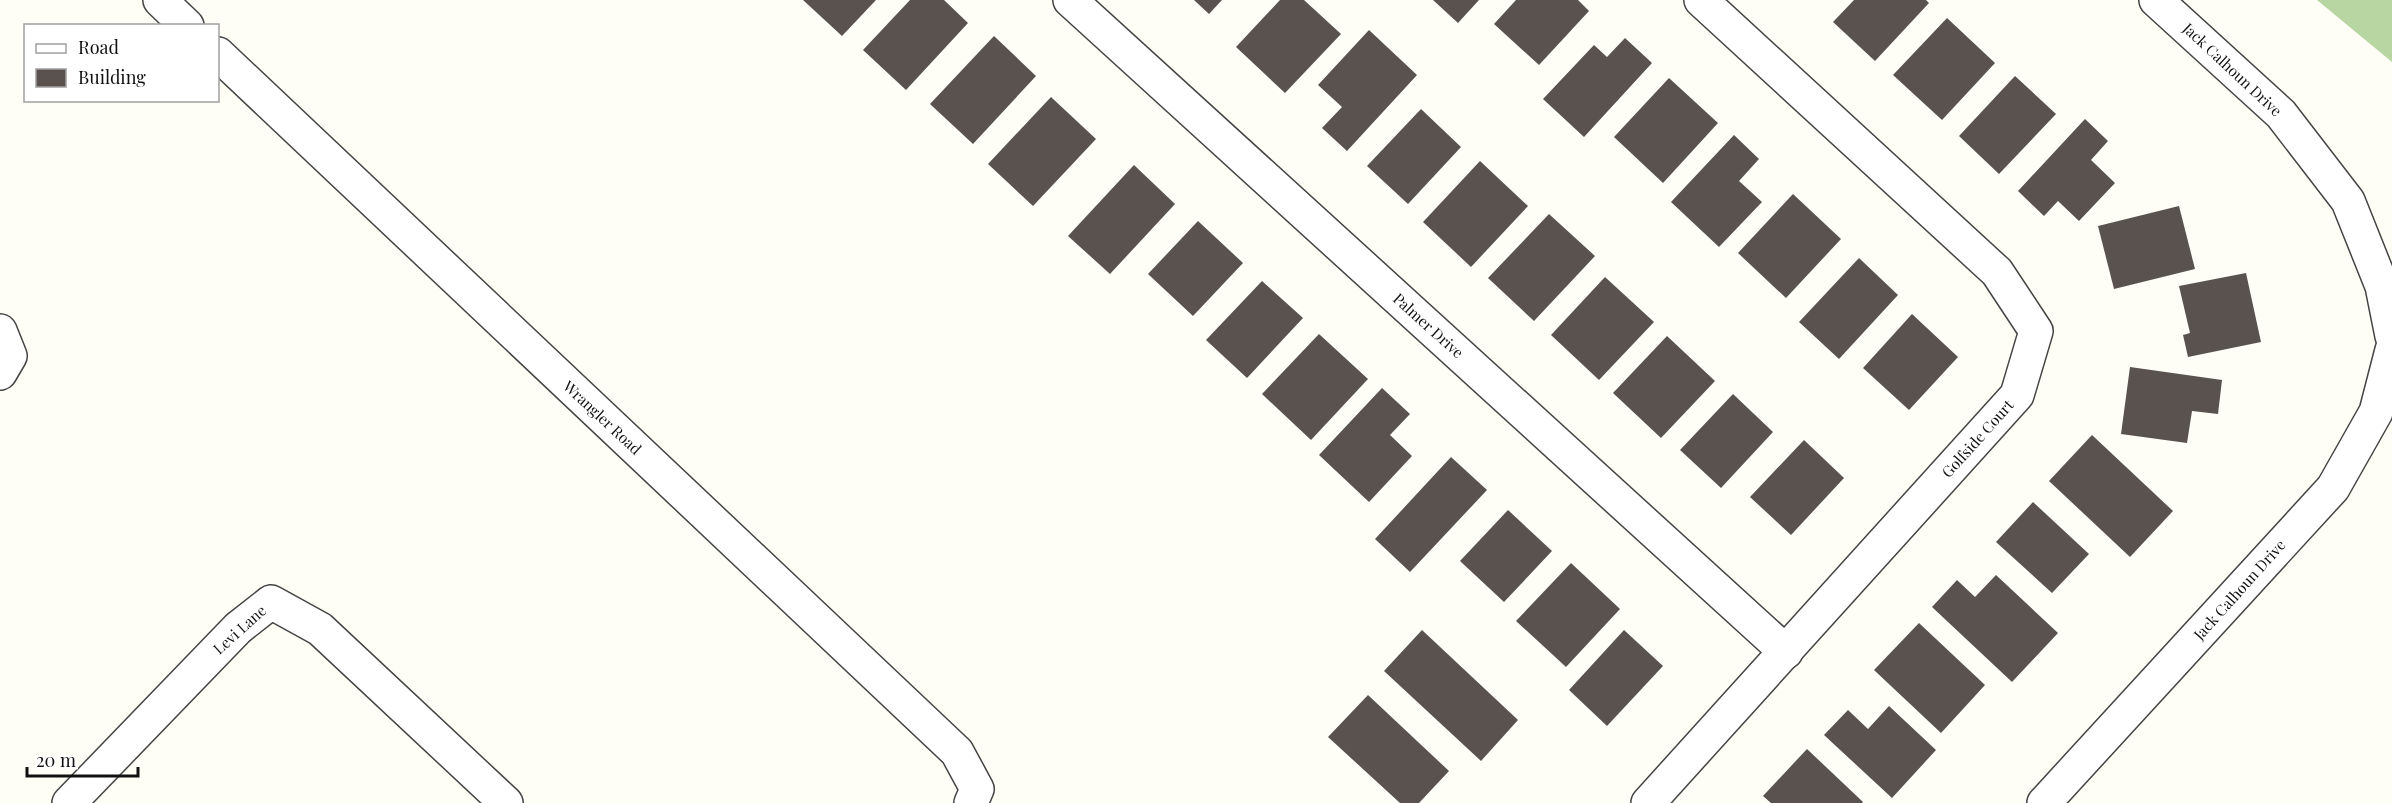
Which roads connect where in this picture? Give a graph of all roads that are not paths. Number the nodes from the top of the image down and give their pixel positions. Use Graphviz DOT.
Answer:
graph roads {
  1 [pos="160,0"];
  2 [pos="1070,0"];
  3 [pos="1701,0"];
  4 [pos="2156,0"];
  5 [pos="185,24"];
  6 [pos="219,55"];
  7 [pos="0,331"];
  8 [pos="2392,336"];
  9 [pos="2392,350"];
  10 [pos="0,373"];
  11 [pos="1786,652"];
  12 [pos="974,796"];
  13 [pos="69,803"];
  14 [pos="506,803"];
  15 [pos="1648,803"];
  16 [pos="2044,803"];
  1 -- 5 [label="street"];
  2 -- 11 [label="street, Palmer Drive"];
  3 -- 11 [label="street, Golfside Court"];
  4 -- 8 [label="street, Jack Calhoun Drive"];
  6 -- 12 [label="street, Wrangler Road"];
  7 -- 10 [label="street"];
  9 -- 16 [label="street, Jack Calhoun Drive"];
  11 -- 15 [label="street, Golfside Court"];
  13 -- 14 [label="street, Levi Lane"];
}
